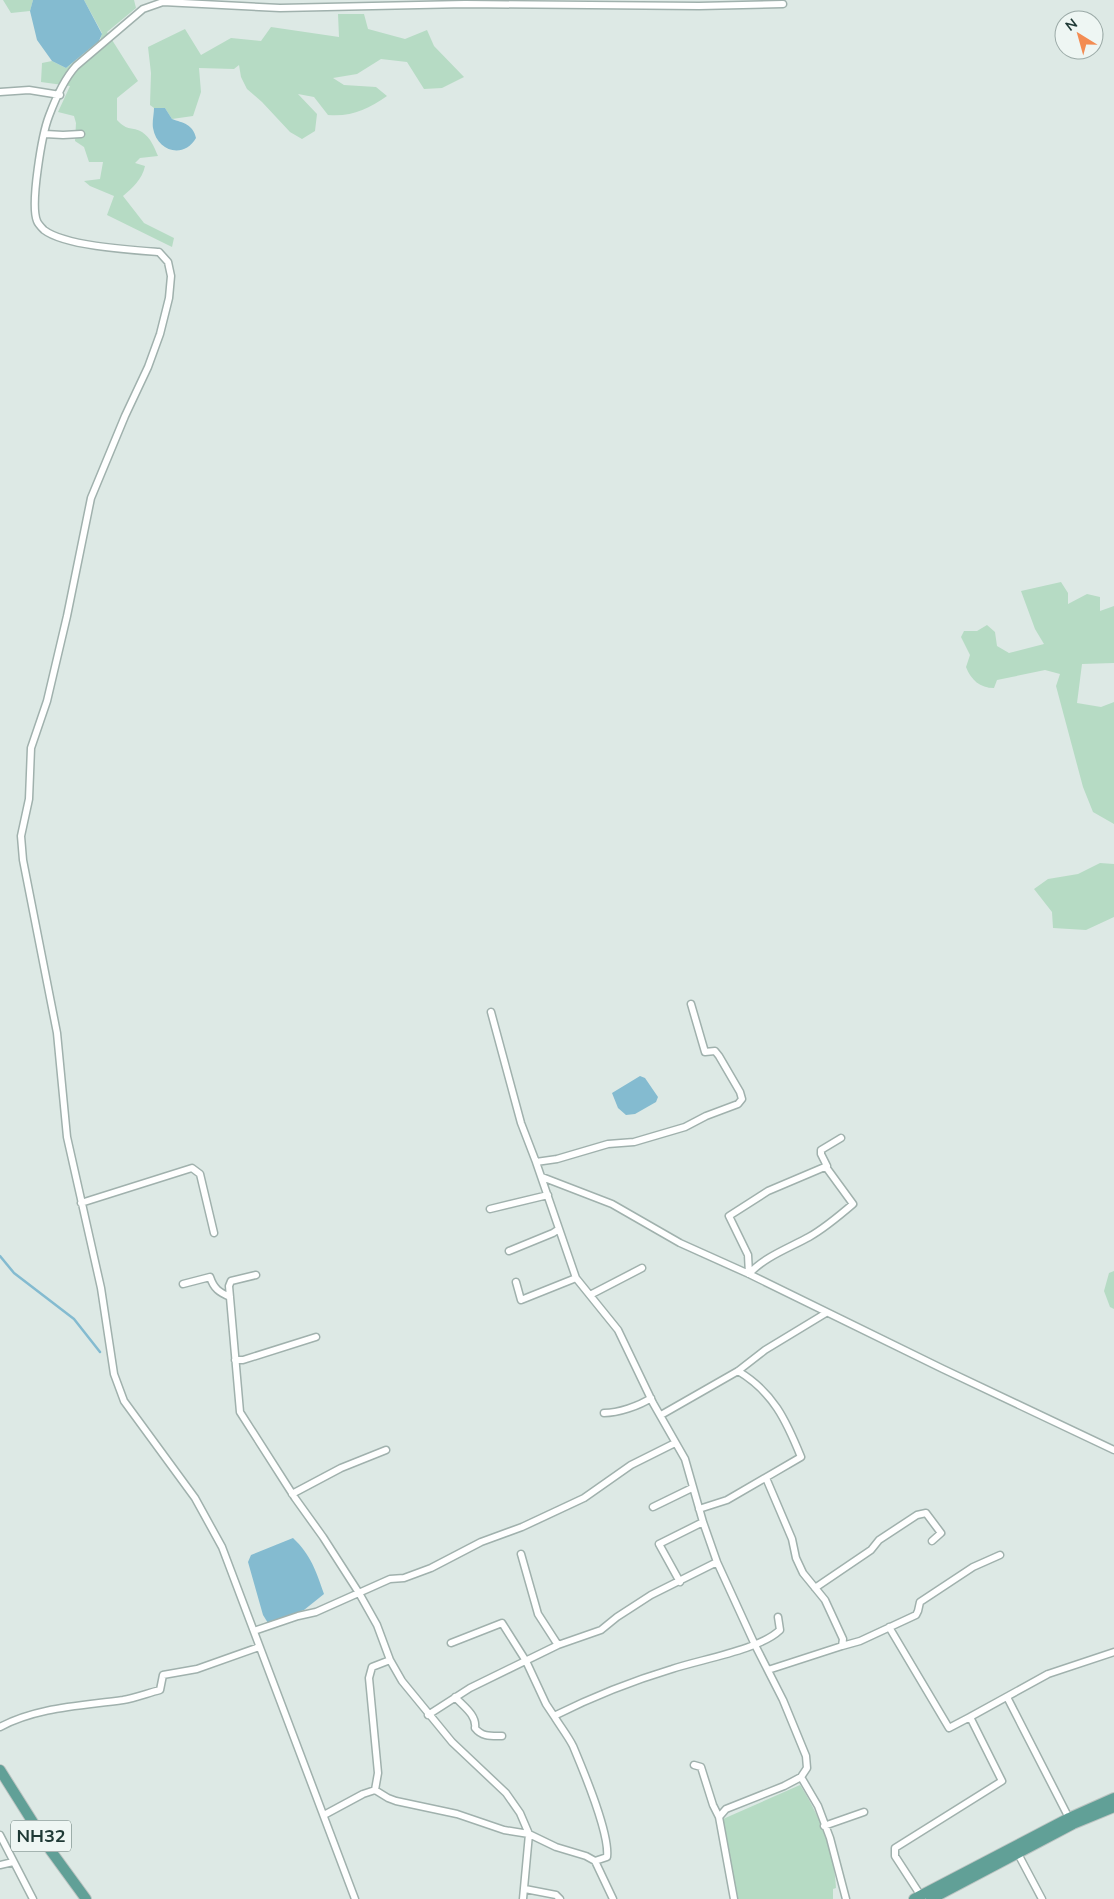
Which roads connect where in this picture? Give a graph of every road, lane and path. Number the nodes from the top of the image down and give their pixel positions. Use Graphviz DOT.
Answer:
graph roads {
  1 [pos="163,1"];
  2 [pos="322,3"];
  3 [pos="783,4"];
  4 [pos="0,92"];
  5 [pos="60,95"];
  6 [pos="45,134"];
  7 [pos="81,134"];
  8 [pos="691,1004"];
  9 [pos="491,1012"];
  10 [pos="841,1138"];
  11 [pos="536,1162"];
  12 [pos="826,1167"];
  13 [pos="542,1177"];
  14 [pos="548,1195"];
  15 [pos="81,1203"];
  16 [pos="490,1209"];
  17 [pos="559,1229"];
  18 [pos="214,1233"];
  19 [pos="509,1251"];
  20 [pos="642,1268"];
  21 [pos="748,1274"];
  22 [pos="256,1275"];
  23 [pos="576,1278"];
  24 [pos="516,1282"];
  25 [pos="183,1284"];
  26 [pos="590,1295"];
  27 [pos="230,1297"];
  28 [pos="826,1313"];
  29 [pos="316,1337"];
  30 [pos="235,1360"];
  31 [pos="738,1371"];
  32 [pos="651,1398"];
  33 [pos="604,1413"];
  34 [pos="661,1415"];
  35 [pos="675,1443"];
  36 [pos="386,1450"];
  37 [pos="1114,1450"];
  38 [pos="766,1478"];
  39 [pos="692,1488"];
  40 [pos="292,1494"];
  41 [pos="653,1507"];
  42 [pos="699,1509"];
  43 [pos="703,1522"];
  44 [pos="932,1541"];
  45 [pos="520,1554"];
  46 [pos="1000,1555"];
  47 [pos="717,1562"];
  48 [pos="680,1582"];
  49 [pos="815,1588"];
  50 [pos="359,1593"];
  51 [pos="778,1617"];
  52 [pos="889,1627"];
  53 [pos="254,1631"];
  54 [pos="451,1643"];
  55 [pos="558,1645"];
  56 [pos="755,1645"];
  57 [pos="259,1646"];
  58 [pos="842,1646"];
  59 [pos="1114,1652"];
  60 [pos="390,1660"];
  61 [pos="526,1661"];
  62 [pos="768,1670"];
  63 [pos="455,1697"];
  64 [pos="1007,1697"];
  65 [pos="428,1714"];
  66 [pos="554,1716"];
  67 [pos="970,1717"];
  68 [pos="0,1727"];
  69 [pos="502,1736"];
  70 [pos="694,1765"];
  71 [pos="0,1770"];
  72 [pos="801,1777"];
  73 [pos="376,1790"];
  74 [pos="1114,1798"];
  75 [pos="1114,1807"];
  76 [pos="864,1812"];
  77 [pos="324,1815"];
  78 [pos="720,1817"];
  79 [pos="1071,1821"];
  80 [pos="824,1826"];
  81 [pos="529,1834"];
  82 [pos="0,1835"];
  83 [pos="1016,1850"];
  84 [pos="595,1861"];
  85 [pos="13,1862"];
  86 [pos="0,1865"];
  87 [pos="525,1889"];
  88 [pos="77,1894"];
  89 [pos="610,1898"];
  90 [pos="922,1898"];
  91 [pos="33,1899"];
  92 [pos="86,1899"];
  93 [pos="355,1899"];
  94 [pos="523,1899"];
  95 [pos="560,1899"];
  96 [pos="734,1899"];
  97 [pos="846,1899"];
  98 [pos="1042,1899"];
  1 -- 2 [label="street"];
  1 -- 5 [label="street"];
  2 -- 3 [label="street"];
  4 -- 5 [label="street"];
  5 -- 6 [label="street"];
  6 -- 7 [label="street"];
  6 -- 15 [label="street"];
  8 -- 11 [label="street"];
  9 -- 11 [label="street"];
  10 -- 12 [label="street"];
  11 -- 13 [label="street"];
  12 -- 21 [label="street"];
  12 -- 21 [label="street"];
  13 -- 14 [label="street"];
  13 -- 21 [label="street"];
  14 -- 16 [label="street"];
  14 -- 17 [label="street"];
  15 -- 18 [label="street"];
  15 -- 53 [label="street"];
  17 -- 19 [label="street"];
  17 -- 23 [label="street"];
  20 -- 26 [label="street"];
  21 -- 28 [label="street"];
  22 -- 27 [label="street"];
  23 -- 24 [label="street"];
  23 -- 26 [label="street"];
  25 -- 27 [label="street"];
  26 -- 32 [label="street"];
  27 -- 30 [label="street"];
  28 -- 31 [label="street"];
  28 -- 37 [label="street"];
  29 -- 30 [label="street"];
  30 -- 40 [label="street"];
  31 -- 34 [label="street"];
  31 -- 38 [label="street"];
  32 -- 33 [label="street"];
  32 -- 34 [label="street"];
  34 -- 35 [label="street"];
  35 -- 39 [label="street"];
  35 -- 50 [label="street"];
  36 -- 40 [label="street"];
  38 -- 42 [label="street"];
  38 -- 49 [label="street"];
  39 -- 41 [label="street"];
  39 -- 42 [label="street"];
  40 -- 50 [label="street"];
  42 -- 43 [label="street"];
  43 -- 47 [label="street"];
  43 -- 48 [label="street"];
  44 -- 49 [label="street"];
  45 -- 55 [label="street"];
  46 -- 52 [label="street"];
  47 -- 48 [label="street"];
  47 -- 56 [label="street"];
  48 -- 55 [label="street"];
  49 -- 58 [label="street"];
  50 -- 53 [label="street"];
  50 -- 60 [label="street"];
  51 -- 56 [label="street"];
  52 -- 58 [label="street"];
  52 -- 67 [label="street"];
  53 -- 57 [label="street"];
  54 -- 61 [label="street"];
  55 -- 61 [label="street"];
  56 -- 62 [label="street"];
  56 -- 66 [label="street"];
  57 -- 68 [label="street"];
  57 -- 77 [label="street"];
  58 -- 62 [label="street"];
  59 -- 64 [label="street"];
  60 -- 65 [label="street"];
  60 -- 73 [label="street"];
  61 -- 63 [label="street"];
  61 -- 66 [label="street"];
  62 -- 72 [label="street"];
  63 -- 65 [label="street"];
  63 -- 69 [label="street"];
  64 -- 67 [label="street"];
  64 -- 79 [label="street"];
  65 -- 81 [label="street"];
  66 -- 84 [label="street"];
  67 -- 90 [label="street"];
  70 -- 78 [label="street"];
  71 -- 88 [label="main road, NH32"];
  72 -- 78 [label="street"];
  72 -- 80 [label="street"];
  73 -- 77 [label="street"];
  73 -- 81 [label="street"];
  74 -- 79 [label="main road"];
  75 -- 79 [label="main road"];
  76 -- 80 [label="street"];
  77 -- 93 [label="street"];
  78 -- 96 [label="street"];
  79 -- 83 [label="main road"];
  80 -- 97 [label="street"];
  81 -- 84 [label="street"];
  81 -- 87 [label="street"];
  82 -- 85 [label="street"];
  83 -- 90 [label="main road"];
  83 -- 98 [label="street"];
  84 -- 89 [label="street"];
  85 -- 86 [label="street"];
  85 -- 91 [label="street"];
  87 -- 94 [label="street"];
  87 -- 95 [label="street"];
  88 -- 92 [label="main road, NH32"];
}
